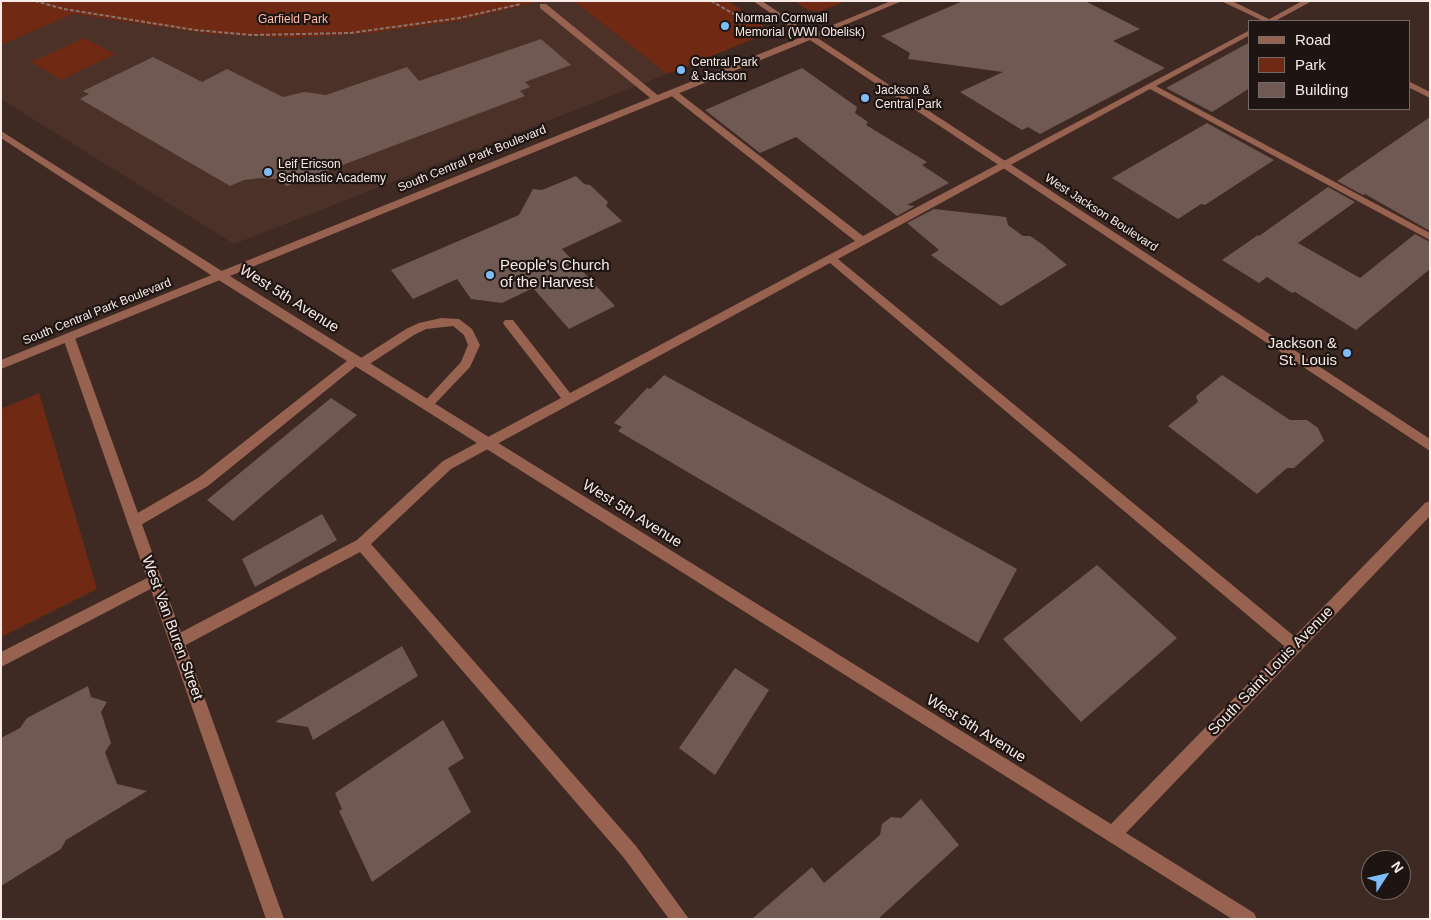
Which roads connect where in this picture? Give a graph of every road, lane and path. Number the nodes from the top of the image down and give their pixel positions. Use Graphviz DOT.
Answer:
graph roads {
  1 [pos="35,1"];
  2 [pos="711,1"];
  3 [pos="757,1"];
  4 [pos="898,1"];
  5 [pos="1225,1"];
  6 [pos="1308,1"];
  7 [pos="525,3"];
  8 [pos="543,6"];
  9 [pos="1268,20"];
  10 [pos="1272,20"];
  11 [pos="747,21"];
  12 [pos="1248,33"];
  13 [pos="811,37"];
  14 [pos="1150,86"];
  15 [pos="1411,86"];
  16 [pos="672,92"];
  17 [pos="1430,95"];
  18 [pos="657,99"];
  19 [pos="1,134"];
  20 [pos="1003,165"];
  21 [pos="1430,237"];
  22 [pos="862,241"];
  23 [pos="831,258"];
  24 [pos="221,276"];
  25 [pos="509,323"];
  26 [pos="69,338"];
  27 [pos="359,362"];
  28 [pos="1,365"];
  29 [pos="568,399"];
  30 [pos="427,405"];
  31 [pos="488,443"];
  32 [pos="1430,446"];
  33 [pos="1430,507"];
  34 [pos="134,522"];
  35 [pos="362,544"];
  36 [pos="155,580"];
  37 [pos="177,642"];
  38 [pos="1295,646"];
  39 [pos="1,660"];
  40 [pos="1113,834"];
  41 [pos="275,919"];
  42 [pos="680,919"];
  43 [pos="1248,919"];
  1 -- 7 [label="path"];
  2 -- 11 [label="path"];
  3 -- 13 [label="street, West Jackson Boulevard"];
  4 -- 13 [label="street, South Central Park Boulevard"];
  5 -- 9 [label="street"];
  6 -- 10 [label="street"];
  8 -- 18 [label="street"];
  12 -- 14 [label="street"];
  13 -- 16 [label="street, South Central Park Boulevard"];
  13 -- 20 [label="street, West Jackson Boulevard"];
  14 -- 20 [label="street"];
  14 -- 21 [label="street"];
  15 -- 17 [label="street"];
  16 -- 18 [label="street, South Central Park Boulevard"];
  16 -- 22 [label="street"];
  18 -- 24 [label="street, South Central Park Boulevard"];
  19 -- 24 [label="street, West 5th Avenue"];
  20 -- 22 [label="street"];
  20 -- 32 [label="street, West Jackson Boulevard"];
  22 -- 23 [label="street"];
  23 -- 29 [label="street"];
  23 -- 38 [label="street"];
  24 -- 26 [label="street, South Central Park Boulevard"];
  24 -- 27 [label="street, West 5th Avenue"];
  25 -- 29 [label="street"];
  26 -- 28 [label="street, South Central Park Boulevard"];
  26 -- 34 [label="street, West Van Buren Street"];
  27 -- 30 [label="street, West 5th Avenue"];
  27 -- 30 [label="street"];
  27 -- 34 [label="street"];
  29 -- 31 [label="street"];
  30 -- 31 [label="street, West 5th Avenue"];
  31 -- 35 [label="street"];
  31 -- 40 [label="street, West 5th Avenue"];
  33 -- 38 [label="street, South Saint Louis Avenue"];
  34 -- 36 [label="street, West Van Buren Street"];
  35 -- 37 [label="street"];
  35 -- 42 [label="street"];
  36 -- 37 [label="street, West Van Buren Street"];
  36 -- 39 [label="street"];
  37 -- 41 [label="street, West Van Buren Street"];
  38 -- 40 [label="street, South Saint Louis Avenue"];
  40 -- 43 [label="street, West 5th Avenue"];
}
